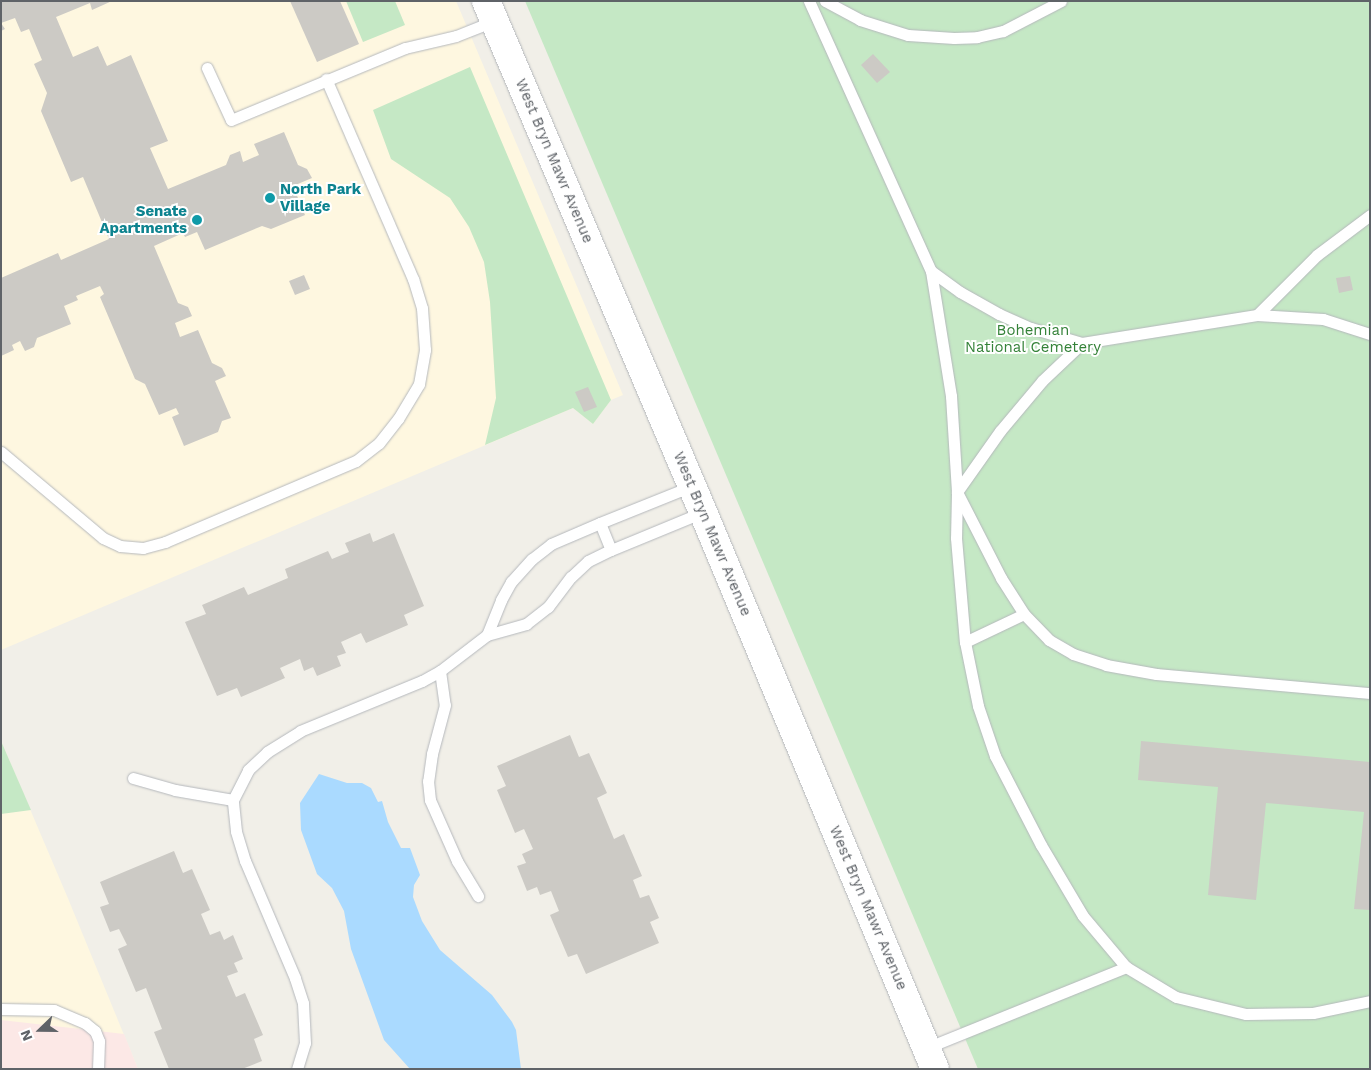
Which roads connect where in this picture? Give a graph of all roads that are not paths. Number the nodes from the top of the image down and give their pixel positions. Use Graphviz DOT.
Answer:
graph roads {
  1 [pos="809,1"];
  2 [pos="825,1"];
  3 [pos="1060,1"];
  4 [pos="490,11"];
  5 [pos="207,68"];
  6 [pos="326,79"];
  7 [pos="1370,215"];
  8 [pos="931,271"];
  9 [pos="1256,315"];
  10 [pos="1370,334"];
  11 [pos="1082,343"];
  12 [pos="1,452"];
  13 [pos="692,486"];
  14 [pos="956,492"];
  15 [pos="703,512"];
  16 [pos="600,523"];
  17 [pos="611,550"];
  18 [pos="1024,614"];
  19 [pos="486,635"];
  20 [pos="965,642"];
  21 [pos="440,670"];
  22 [pos="1370,693"];
  23 [pos="133,778"];
  24 [pos="234,800"];
  25 [pos="478,896"];
  26 [pos="1126,967"];
  27 [pos="1370,1001"];
  28 [pos="1,1009"];
  29 [pos="930,1059"];
  30 [pos="98,1069"];
  31 [pos="297,1069"];
  1 -- 8 [label="lane"];
  2 -- 3 [label="lane"];
  4 -- 6 [label="lane"];
  4 -- 13 [label="street, West Bryn Mawr Avenue"];
  5 -- 6 [label="lane"];
  6 -- 12 [label="lane"];
  7 -- 9 [label="lane"];
  8 -- 11 [label="lane"];
  8 -- 14 [label="lane"];
  9 -- 10 [label="lane"];
  9 -- 11 [label="lane"];
  11 -- 14 [label="lane"];
  13 -- 15 [label="street, West Bryn Mawr Avenue"];
  13 -- 16 [label="lane"];
  14 -- 18 [label="lane"];
  14 -- 20 [label="lane"];
  15 -- 17 [label="lane"];
  15 -- 29 [label="street, West Bryn Mawr Avenue"];
  16 -- 17 [label="lane"];
  16 -- 19 [label="lane"];
  17 -- 19 [label="lane"];
  18 -- 20 [label="lane"];
  18 -- 22 [label="lane"];
  19 -- 21 [label="lane"];
  20 -- 26 [label="lane"];
  21 -- 24 [label="lane"];
  21 -- 25 [label="lane"];
  23 -- 24 [label="lane"];
  24 -- 31 [label="lane"];
  26 -- 27 [label="lane"];
  26 -- 29 [label="lane"];
  28 -- 30 [label="lane"];
}
